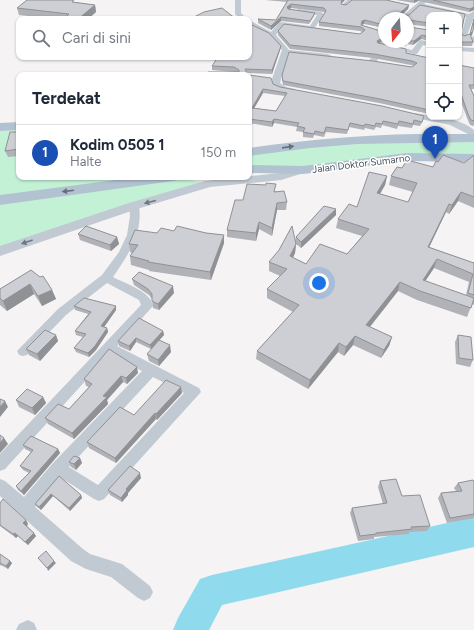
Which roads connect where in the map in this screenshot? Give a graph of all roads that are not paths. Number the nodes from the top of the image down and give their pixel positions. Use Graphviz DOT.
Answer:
graph roads {
  1 [pos="238,0"];
  2 [pos="351,0"];
  3 [pos="344,6"];
  4 [pos="416,6"];
  5 [pos="291,10"];
  6 [pos="472,14"];
  7 [pos="240,16"];
  8 [pos="462,23"];
  9 [pos="252,24"];
  10 [pos="466,24"];
  11 [pos="474,24"];
  12 [pos="260,28"];
  13 [pos="312,28"];
  14 [pos="323,29"];
  15 [pos="252,30"];
  16 [pos="272,35"];
  17 [pos="462,36"];
  18 [pos="474,39"];
  19 [pos="426,43"];
  20 [pos="380,48"];
  21 [pos="400,48"];
  22 [pos="462,49"];
  23 [pos="474,50"];
  24 [pos="286,52"];
  25 [pos="338,57"];
  26 [pos="374,62"];
  27 [pos="298,92"];
  28 [pos="403,113"];
  29 [pos="16,126"];
  30 [pos="0,127"];
  31 [pos="474,134"];
  32 [pos="474,138"];
  33 [pos="252,152"];
  34 [pos="474,158"];
  35 [pos="252,169"];
  36 [pos="303,170"];
  37 [pos="252,179"];
  38 [pos="146,180"];
  39 [pos="245,180"];
  40 [pos="119,183"];
  41 [pos="0,200"];
  42 [pos="134,206"];
  43 [pos="0,251"];
  44 [pos="106,278"];
  45 [pos="108,347"];
  46 [pos="23,351"];
  47 [pos="152,370"];
  48 [pos="0,464"];
  49 [pos="58,468"];
  50 [pos="0,486"];
  51 [pos="25,507"];
  52 [pos="144,592"];
  1 -- 7 [label="street"];
  2 -- 3 [label="street"];
  4 -- 6 [label="street"];
  5 -- 13 [label="street"];
  6 -- 10 [label="street"];
  8 -- 10 [label="street"];
  9 -- 12 [label="street"];
  10 -- 11 [label="street"];
  10 -- 17 [label="street"];
  12 -- 15 [label="street"];
  12 -- 16 [label="street"];
  13 -- 14 [label="street"];
  13 -- 16 [label="street"];
  16 -- 24 [label="street"];
  17 -- 18 [label="street"];
  19 -- 21 [label="street"];
  20 -- 26 [label="street"];
  22 -- 23 [label="street"];
  24 -- 25 [label="street"];
  24 -- 27 [label="street"];
  28 -- 31 [label="street"];
  29 -- 30 [label="main road"];
  33 -- 32 [label="main road, Jalan Doktor Sumarno, one-way"];
  34 -- 36 [label="main road, Jalan Doktor Sumarno"];
  35 -- 36 [label="main road, Jalan Doktor Sumarno"];
  36 -- 37 [label="street, one-way"];
  38 -- 40 [label="main road"];
  39 -- 42 [label="street, one-way"];
  40 -- 41 [label="main road, one-way"];
  42 -- 43 [label="street, one-way"];
  42 -- 44 [label="street"];
  44 -- 45 [label="street"];
  44 -- 46 [label="street"];
  45 -- 47 [label="street"];
  45 -- 48 [label="street"];
  47 -- 49 [label="street"];
  47 -- 49 [label="street"];
  49 -- 51 [label="street"];
  50 -- 51 [label="street"];
  51 -- 52 [label="street"];
}
